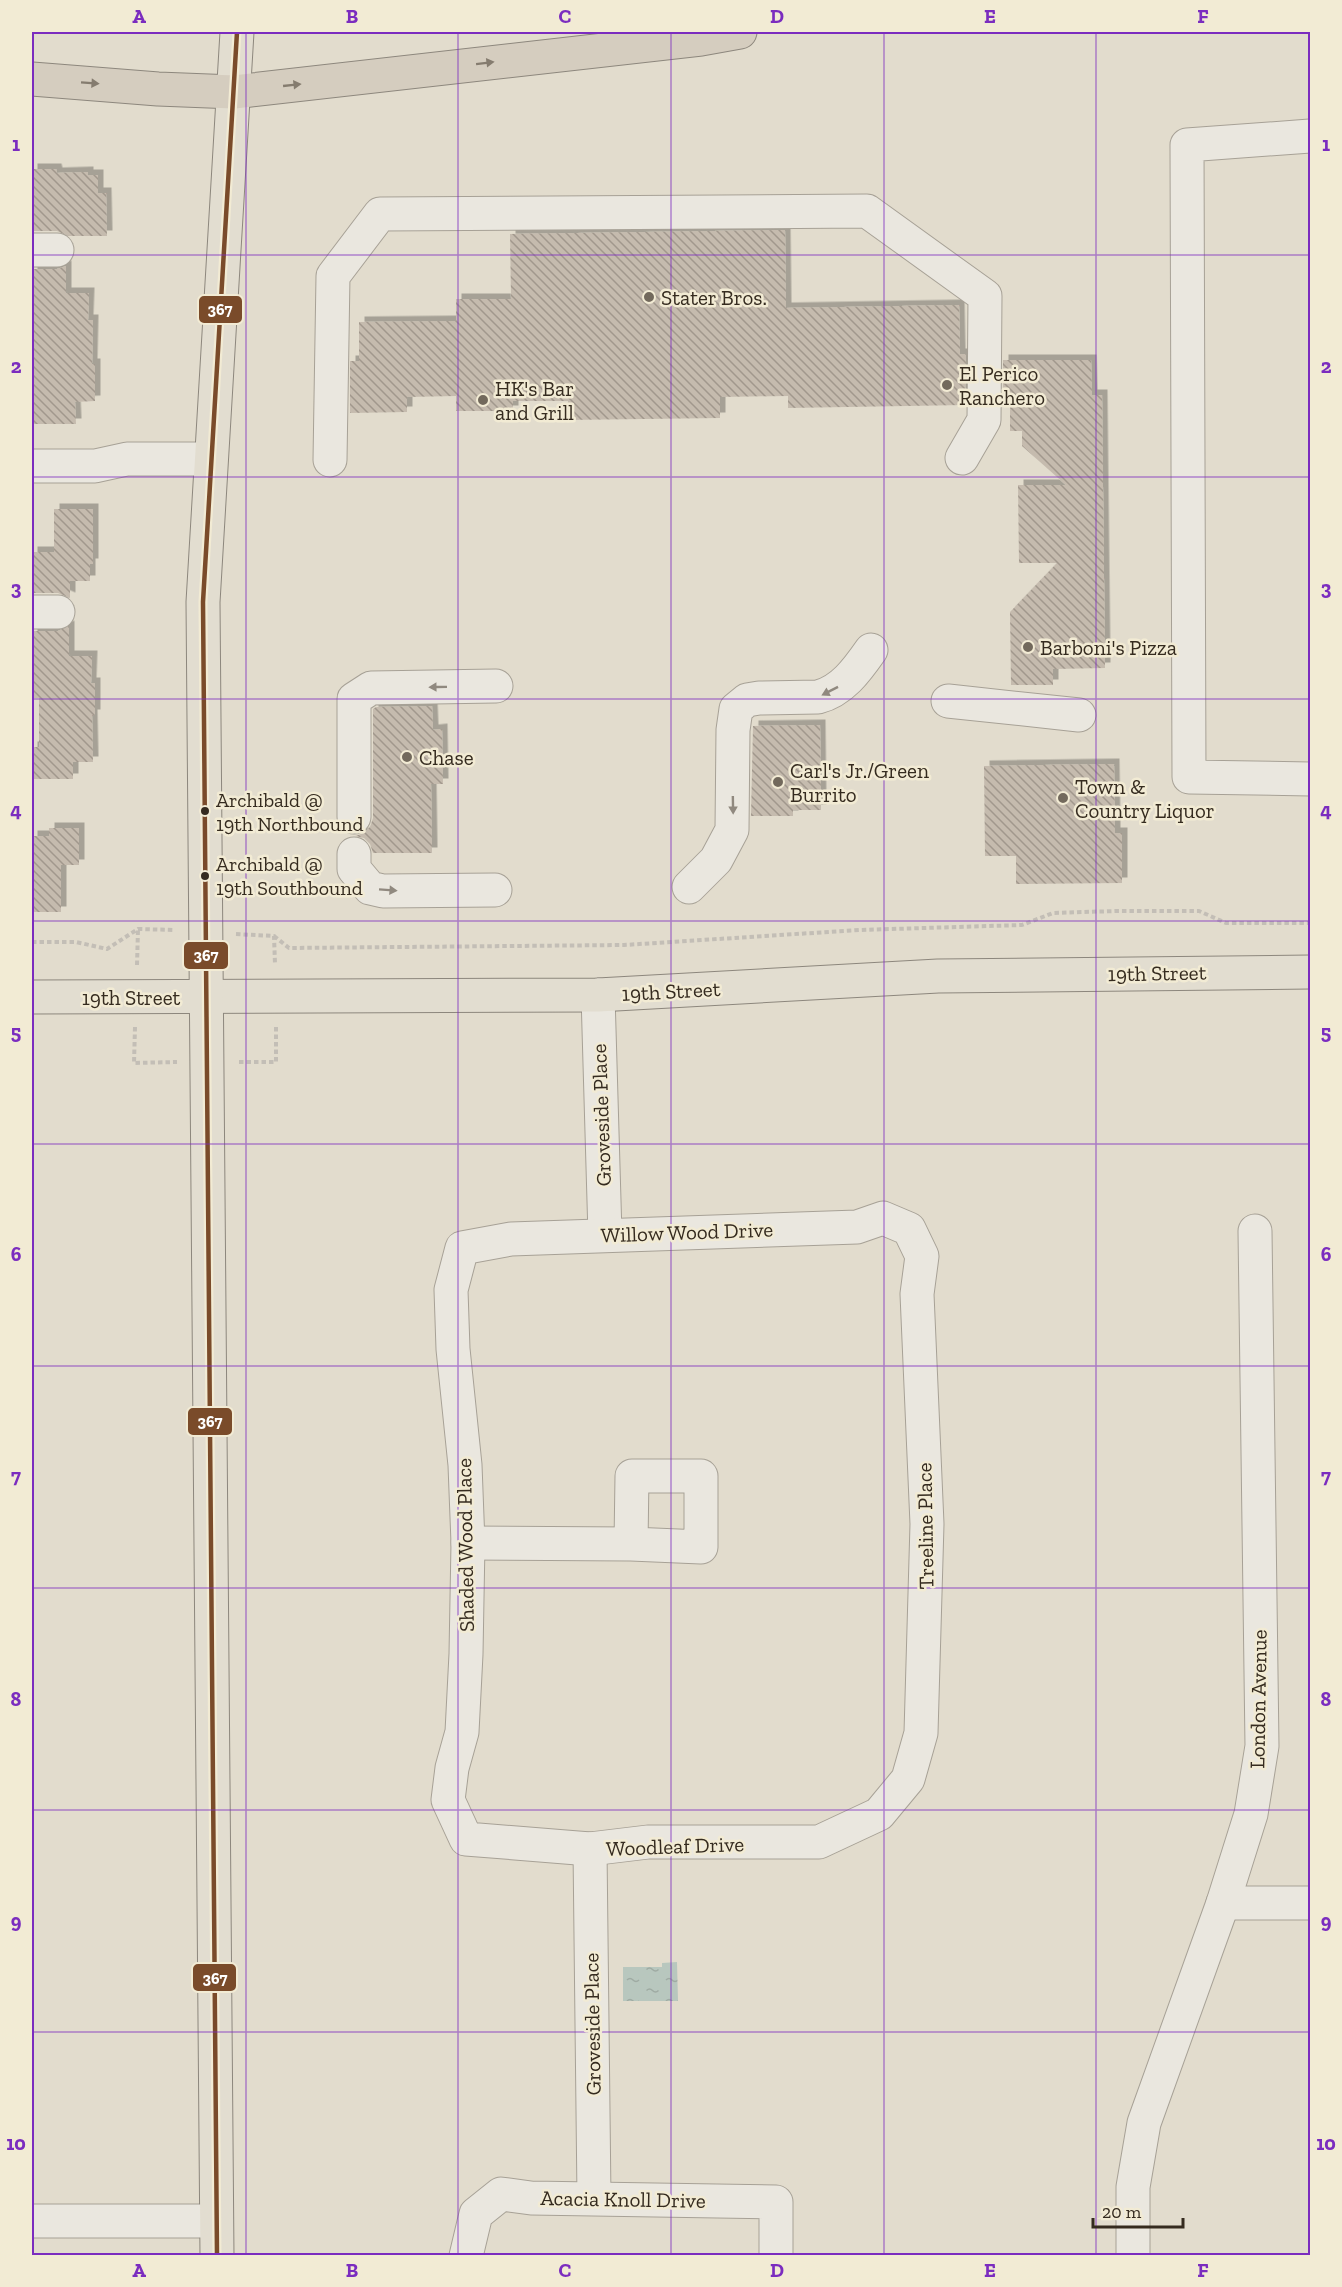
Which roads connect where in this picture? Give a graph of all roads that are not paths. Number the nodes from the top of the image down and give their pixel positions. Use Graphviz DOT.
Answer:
graph roads {
  1 [pos="237,32"];
  2 [pos="740,32"];
  3 [pos="32,79"];
  4 [pos="234,92"];
  5 [pos="1311,136"];
  6 [pos="962,458"];
  7 [pos="210,459"];
  8 [pos="330,460"];
  9 [pos="32,466"];
  10 [pos="871,650"];
  11 [pos="496,686"];
  12 [pos="948,701"];
  13 [pos="1079,715"];
  14 [pos="1311,778"];
  15 [pos="354,817"];
  16 [pos="354,854"];
  17 [pos="689,886"];
  18 [pos="495,890"];
  19 [pos="1311,972"];
  20 [pos="598,994"];
  21 [pos="205,996"];
  22 [pos="32,997"];
  23 [pos="909,1229"];
  24 [pos="1255,1231"];
  25 [pos="605,1235"];
  26 [pos="462,1248"];
  27 [pos="468,1543"];
  28 [pos="631,1544"];
  29 [pos="879,1814"];
  30 [pos="466,1839"];
  31 [pos="590,1850"];
  32 [pos="1223,1903"];
  33 [pos="1311,1903"];
  34 [pos="594,2198"];
  35 [pos="32,2221"];
  36 [pos="216,2221"];
  37 [pos="217,2256"];
  38 [pos="466,2256"];
  39 [pos="776,2256"];
  40 [pos="1133,2256"];
  1 -- 4 [label="main road"];
  4 -- 2 [label="highway, one-way"];
  3 -- 4 [label="highway, one-way"];
  4 -- 7 [label="main road"];
  5 -- 14 [label="street"];
  6 -- 8 [label="street"];
  7 -- 9 [label="street"];
  7 -- 21 [label="main road"];
  10 -- 17 [label="street, one-way"];
  11 -- 15 [label="street, one-way"];
  12 -- 13 [label="street"];
  16 -- 18 [label="street, one-way"];
  19 -- 20 [label="main road, 19th Street"];
  20 -- 21 [label="main road, 19th Street"];
  20 -- 25 [label="street, Groveside Place"];
  21 -- 22 [label="main road, 19th Street"];
  21 -- 36 [label="main road"];
  23 -- 25 [label="street, Willow Wood Drive"];
  23 -- 29 [label="street, Treeline Place"];
  24 -- 32 [label="street, London Avenue"];
  25 -- 26 [label="street, Willow Wood Drive"];
  26 -- 27 [label="street, Shaded Wood Place"];
  27 -- 28 [label="street"];
  27 -- 30 [label="street, Shaded Wood Place"];
  29 -- 31 [label="street, Woodleaf Drive"];
  30 -- 31 [label="street, Woodleaf Drive"];
  31 -- 34 [label="street, Groveside Place"];
  32 -- 33 [label="street"];
  32 -- 40 [label="street, London Avenue"];
  34 -- 38 [label="street, Acacia Knoll Drive"];
  34 -- 39 [label="street, Acacia Knoll Drive"];
  35 -- 36 [label="street"];
  36 -- 37 [label="main road"];
}
